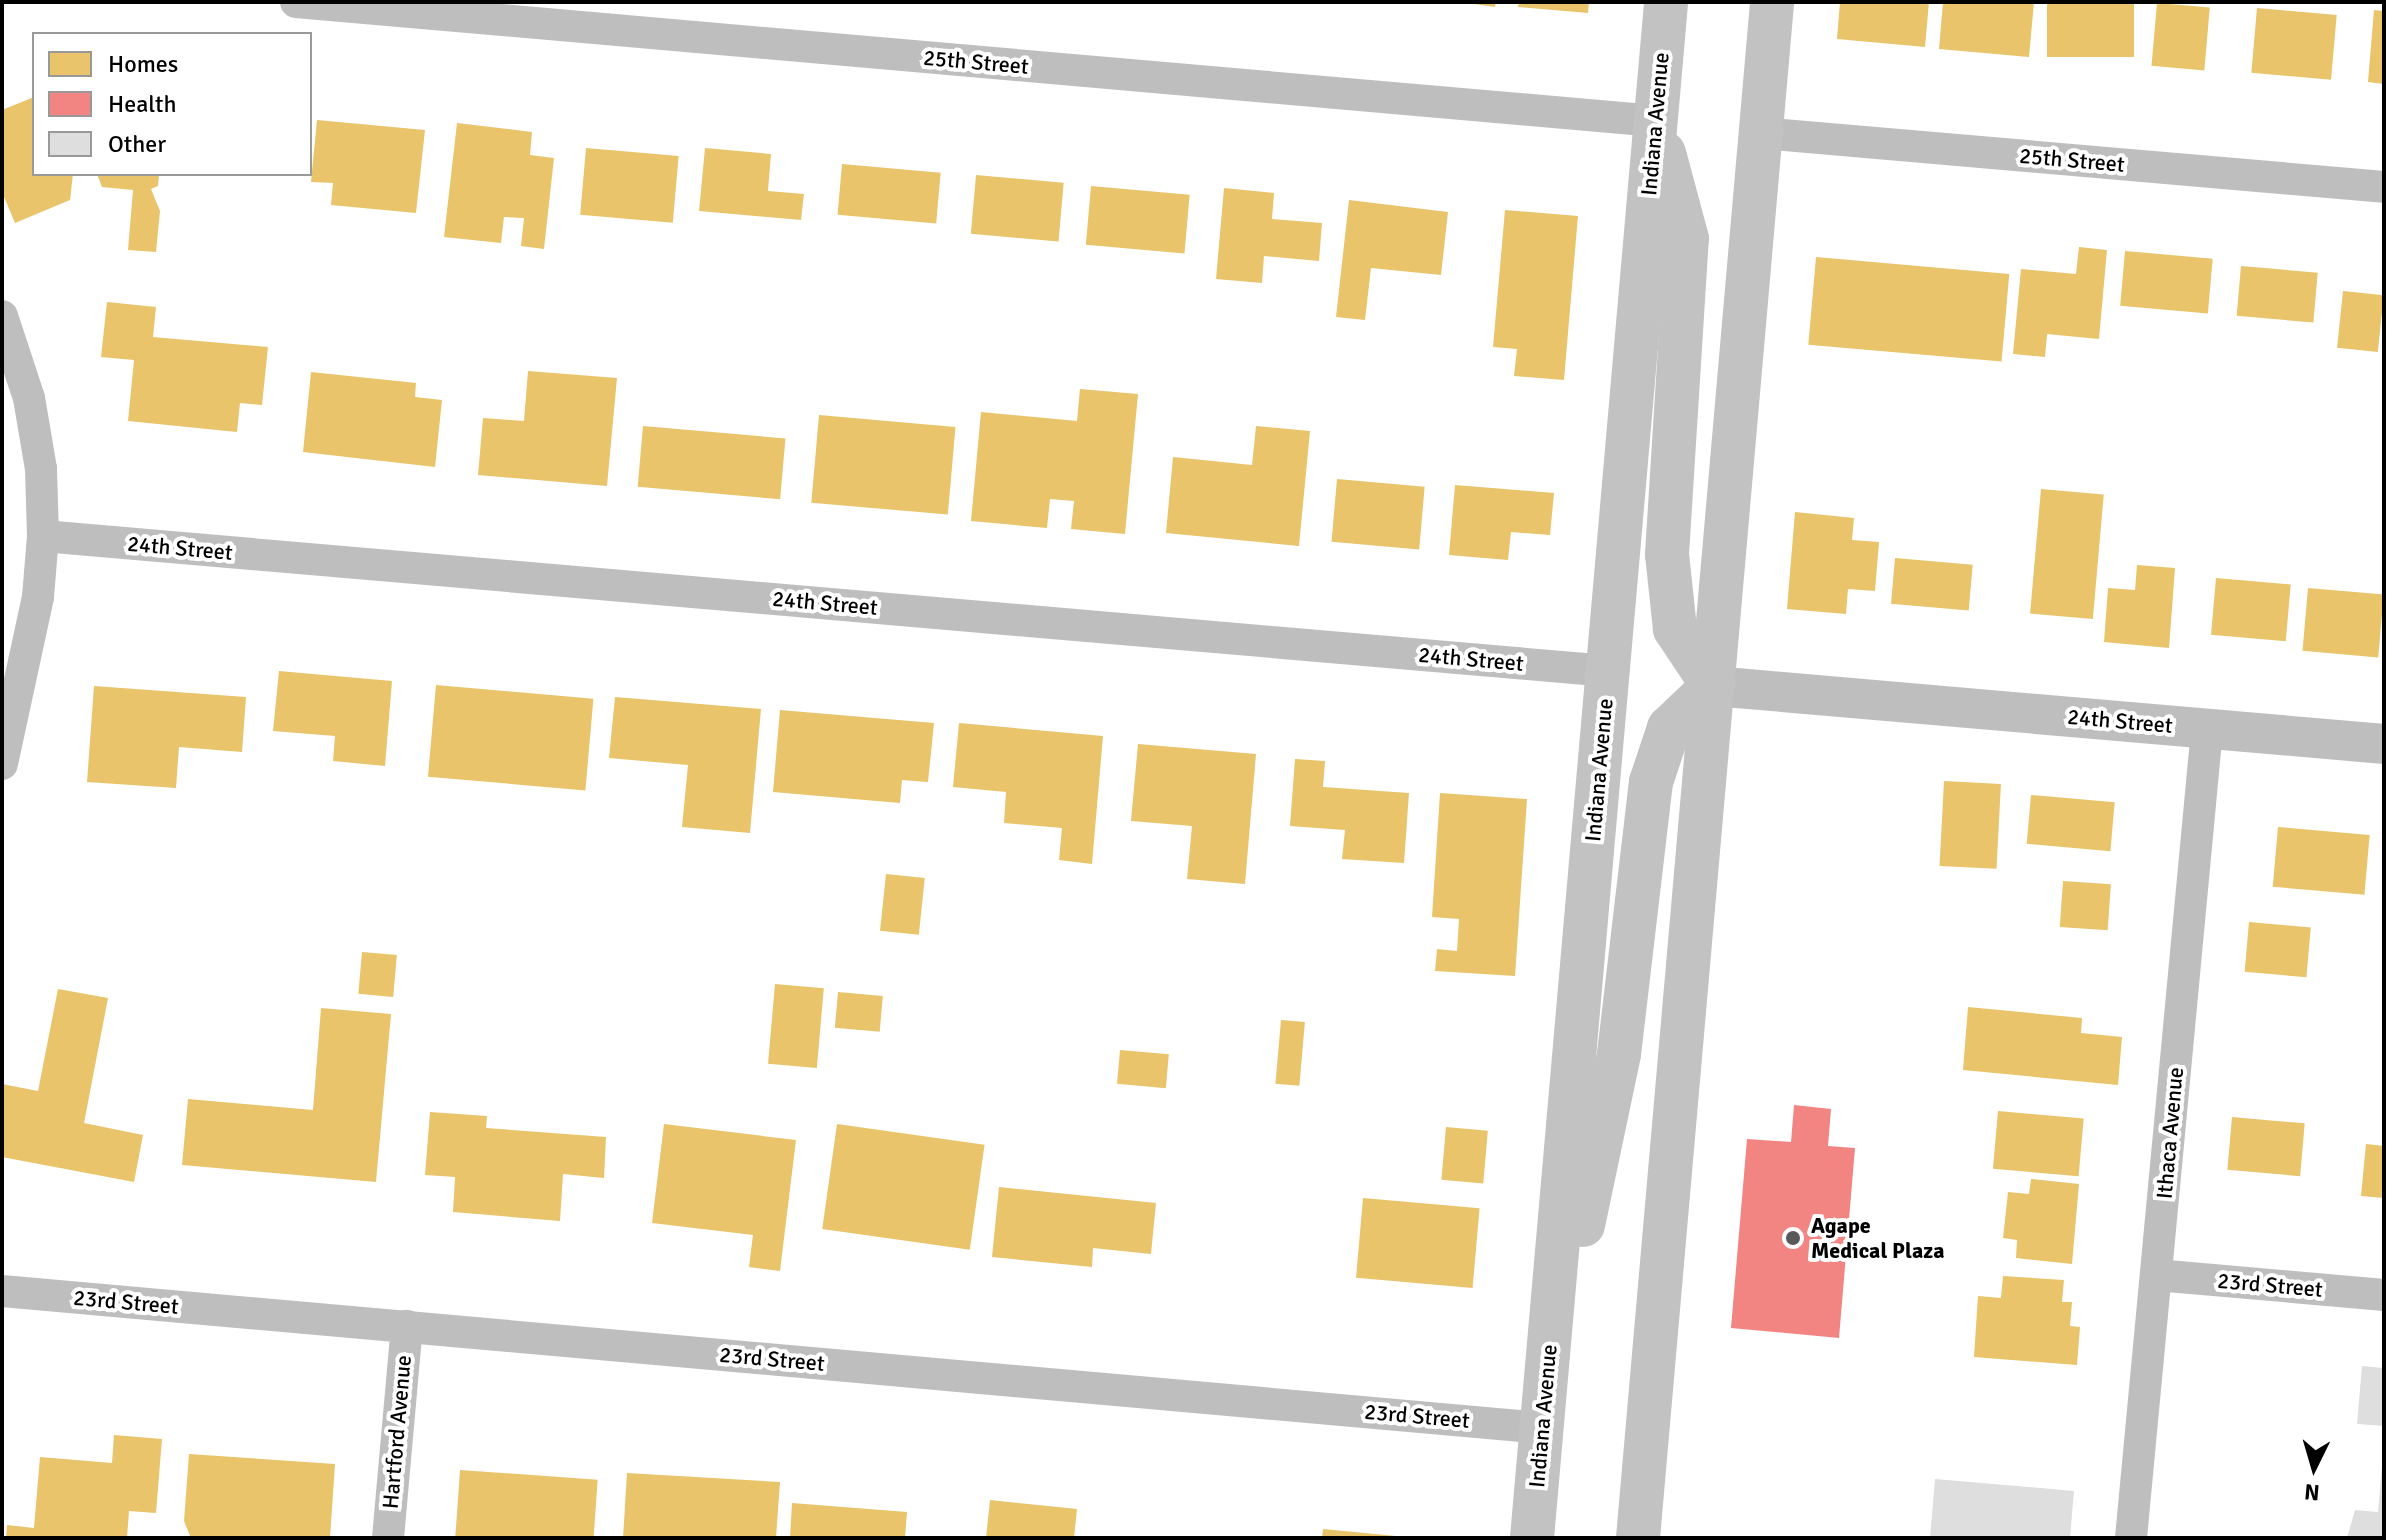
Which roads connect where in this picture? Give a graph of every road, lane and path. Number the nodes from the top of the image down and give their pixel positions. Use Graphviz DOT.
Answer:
graph roads {
  1 [pos="296,2"];
  2 [pos="1666,2"];
  3 [pos="1772,2"];
  4 [pos="1656,121"];
  5 [pos="1761,133"];
  6 [pos="2384,187"];
  7 [pos="2,316"];
  8 [pos="43,536"];
  9 [pos="1608,671"];
  10 [pos="1713,686"];
  11 [pos="2207,729"];
  12 [pos="2384,744"];
  13 [pos="2,764"];
  14 [pos="2156,1275"];
  15 [pos="2,1291"];
  16 [pos="2384,1295"];
  17 [pos="407,1326"];
  18 [pos="1542,1428"];
  19 [pos="388,1538"];
  20 [pos="1532,1538"];
  21 [pos="1638,1538"];
  22 [pos="2131,1538"];
  1 -- 4 [label="street, 25th Street"];
  2 -- 4 [label="main road, Indiana Avenue"];
  3 -- 5 [label="main road"];
  4 -- 9 [label="main road, Indiana Avenue"];
  4 -- 10 [label="main road"];
  5 -- 6 [label="street, 25th Street"];
  5 -- 10 [label="main road"];
  7 -- 8 [label="street"];
  8 -- 9 [label="street, 24th Street"];
  8 -- 13 [label="street"];
  9 -- 18 [label="main road, Indiana Avenue"];
  10 -- 11 [label="street, 24th Street"];
  10 -- 18 [label="main road"];
  10 -- 21 [label="main road"];
  11 -- 12 [label="street, 24th Street"];
  11 -- 14 [label="street, Ithaca Avenue"];
  14 -- 16 [label="street, 23rd Street"];
  14 -- 22 [label="street, Ithaca Avenue"];
  15 -- 17 [label="street, 23rd Street"];
  17 -- 18 [label="street, 23rd Street"];
  17 -- 19 [label="street, Hartford Avenue"];
  18 -- 20 [label="main road, Indiana Avenue"];
}
